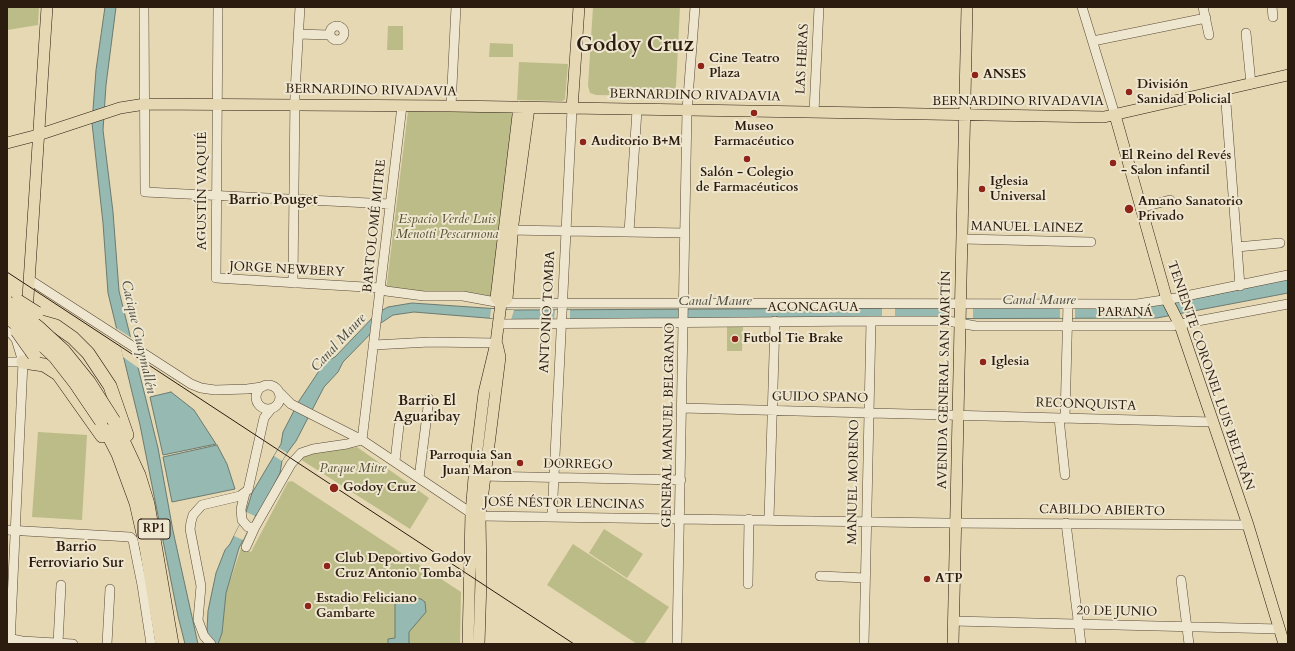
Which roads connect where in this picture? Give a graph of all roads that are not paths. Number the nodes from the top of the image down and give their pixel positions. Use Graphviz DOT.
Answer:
graph roads {
  1 [pos="47,7"];
  2 [pos="144,7"];
  3 [pos="218,7"];
  4 [pos="300,7"];
  5 [pos="456,7"];
  6 [pos="579,7"];
  7 [pos="695,7"];
  8 [pos="819,7"];
  9 [pos="967,7"];
  10 [pos="1082,7"];
  11 [pos="1203,7"];
  12 [pos="1272,7"];
  13 [pos="1273,17"];
  14 [pos="1206,18"];
  15 [pos="1246,33"];
  16 [pos="298,34"];
  17 [pos="329,34"];
  18 [pos="1209,35"];
  19 [pos="1093,41"];
  20 [pos="1288,75"];
  21 [pos="1251,84"];
  22 [pos="1225,90"];
  23 [pos="145,104"];
  24 [pos="216,104"];
  25 [pos="295,104"];
  26 [pos="402,106"];
  27 [pos="451,106"];
  28 [pos="524,107"];
  29 [pos="572,109"];
  30 [pos="637,110"];
  31 [pos="688,110"];
  32 [pos="814,112"];
  33 [pos="1114,115"];
  34 [pos="965,116"];
  35 [pos="38,135"];
  36 [pos="7,143"];
  37 [pos="216,196"];
  38 [pos="294,200"];
  39 [pos="1170,200"];
  40 [pos="390,204"];
  41 [pos="1140,208"];
  42 [pos="508,230"];
  43 [pos="565,231"];
  44 [pos="629,232"];
  45 [pos="685,233"];
  46 [pos="962,239"];
  47 [pos="1091,242"];
  48 [pos="1280,243"];
  49 [pos="1237,247"];
  50 [pos="1288,275"];
  51 [pos="216,278"];
  52 [pos="30,280"];
  53 [pos="293,283"];
  54 [pos="1240,286"];
  55 [pos="381,288"];
  56 [pos="7,294"];
  57 [pos="7,302"];
  58 [pos="1168,302"];
  59 [pos="1288,304"];
  60 [pos="1068,305"];
  61 [pos="867,306"];
  62 [pos="888,306"];
  63 [pos="561,307"];
  64 [pos="684,307"];
  65 [pos="37,313"];
  66 [pos="960,313"];
  67 [pos="500,314"];
  68 [pos="7,317"];
  69 [pos="868,320"];
  70 [pos="888,320"];
  71 [pos="1178,320"];
  72 [pos="7,321"];
  73 [pos="561,321"];
  74 [pos="683,321"];
  75 [pos="775,321"];
  76 [pos="26,322"];
  77 [pos="1067,322"];
  78 [pos="7,329"];
  79 [pos="496,343"];
  80 [pos="374,345"];
  81 [pos="34,355"];
  82 [pos="7,362"];
  83 [pos="23,362"];
  84 [pos="262,387"];
  85 [pos="241,390"];
  86 [pos="279,392"];
  87 [pos="429,399"];
  88 [pos="258,404"];
  89 [pos="293,405"];
  90 [pos="274,408"];
  91 [pos="682,408"];
  92 [pos="772,410"];
  93 [pos="869,412"];
  94 [pos="958,415"];
  95 [pos="264,418"];
  96 [pos="1062,418"];
  97 [pos="108,421"];
  98 [pos="1213,422"];
  99 [pos="399,426"];
  100 [pos="362,440"];
  101 [pos="395,461"];
  102 [pos="139,475"];
  103 [pos="1065,475"];
  104 [pos="479,476"];
  105 [pos="553,477"];
  106 [pos="419,478"];
  107 [pos="681,480"];
  108 [pos="133,492"];
  109 [pos="245,494"];
  110 [pos="475,514"];
  111 [pos="552,517"];
  112 [pos="681,518"];
  113 [pos="749,519"];
  114 [pos="769,519"];
  115 [pos="866,521"];
  116 [pos="956,522"];
  117 [pos="1066,523"];
  118 [pos="1248,525"];
  119 [pos="252,527"];
  120 [pos="11,531"];
  121 [pos="246,547"];
  122 [pos="820,576"];
  123 [pos="865,578"];
  124 [pos="1181,580"];
  125 [pos="748,584"];
  126 [pos="60,585"];
  127 [pos="110,589"];
  128 [pos="163,618"];
  129 [pos="953,621"];
  130 [pos="1079,624"];
  131 [pos="1187,627"];
  132 [pos="1280,629"];
  133 [pos="9,640"];
  134 [pos="210,642"];
  135 [pos="58,643"];
  136 [pos="73,644"];
  137 [pos="107,644"];
  138 [pos="151,644"];
  139 [pos="160,644"];
  140 [pos="172,644"];
  141 [pos="175,644"];
  142 [pos="468,644"];
  143 [pos="480,644"];
  144 [pos="677,644"];
  145 [pos="864,644"];
  146 [pos="953,644"];
  147 [pos="1081,644"];
  148 [pos="1189,644"];
  149 [pos="1284,644"];
  1 -- 35 [label="main road"];
  2 -- 23 [label="street"];
  3 -- 24 [label="street, AGUSTÍN VAQUIÉ"];
  4 -- 16 [label="street"];
  5 -- 27 [label="street"];
  6 -- 29 [label="main road"];
  7 -- 31 [label="street, GENERAL MANUEL BELGRANO"];
  8 -- 32 [label="street, LAS HERAS"];
  9 -- 34 [label="main road, AVENIDA GENERAL SAN MARTÍN"];
  10 -- 19 [label="street"];
  11 -- 14 [label="street"];
  12 -- 13 [label="street"];
  14 -- 18 [label="street"];
  14 -- 19 [label="street"];
  15 -- 21 [label="street"];
  16 -- 17 [label="street"];
  16 -- 25 [label="street"];
  19 -- 33 [label="street"];
  20 -- 21 [label="main road, BERNARDINO RIVADAVIA"];
  21 -- 22 [label="main road, BERNARDINO RIVADAVIA"];
  22 -- 33 [label="main road, BERNARDINO RIVADAVIA"];
  22 -- 49 [label="street"];
  23 -- 24 [label="main road, BERNARDINO RIVADAVIA"];
  23 -- 35 [label="main road, BERNARDINO RIVADAVIA"];
  23 -- 37 [label="street"];
  24 -- 25 [label="main road, BERNARDINO RIVADAVIA"];
  24 -- 37 [label="street, AGUSTÍN VAQUIÉ"];
  25 -- 26 [label="main road, BERNARDINO RIVADAVIA"];
  25 -- 38 [label="street"];
  26 -- 27 [label="main road, BERNARDINO RIVADAVIA"];
  26 -- 40 [label="street, BARTOLOMÉ MITRE"];
  27 -- 28 [label="main road, BERNARDINO RIVADAVIA"];
  28 -- 29 [label="main road, BERNARDINO RIVADAVIA"];
  28 -- 42 [label="main road"];
  29 -- 30 [label="main road, BERNARDINO RIVADAVIA"];
  29 -- 43 [label="street, ANTONIO TOMBA"];
  30 -- 31 [label="main road, BERNARDINO RIVADAVIA"];
  30 -- 44 [label="street"];
  31 -- 32 [label="main road, BERNARDINO RIVADAVIA"];
  31 -- 45 [label="street, GENERAL MANUEL BELGRANO"];
  32 -- 34 [label="main road, BERNARDINO RIVADAVIA"];
  33 -- 34 [label="main road, BERNARDINO RIVADAVIA"];
  33 -- 41 [label="main road, TENIENTE CORONEL LUIS BELTRÁN"];
  34 -- 46 [label="main road, AVENIDA GENERAL SAN MARTÍN"];
  35 -- 36 [label="main road, BERNARDINO RIVADAVIA"];
  35 -- 52 [label="main road"];
  37 -- 38 [label="street"];
  37 -- 51 [label="street, AGUSTÍN VAQUIÉ"];
  38 -- 40 [label="street"];
  38 -- 53 [label="street"];
  39 -- 41 [label="street"];
  40 -- 55 [label="street, BARTOLOMÉ MITRE"];
  41 -- 58 [label="main road, TENIENTE CORONEL LUIS BELTRÁN"];
  42 -- 43 [label="street"];
  42 -- 67 [label="main road"];
  43 -- 44 [label="street"];
  43 -- 63 [label="street, ANTONIO TOMBA"];
  44 -- 45 [label="street"];
  45 -- 64 [label="street, GENERAL MANUEL BELGRANO"];
  46 -- 47 [label="street, MANUEL LAINEZ"];
  46 -- 66 [label="main road, AVENIDA GENERAL SAN MARTÍN"];
  48 -- 49 [label="street"];
  49 -- 54 [label="street"];
  50 -- 54 [label="street"];
  51 -- 53 [label="street, JORGE NEWBERY"];
  52 -- 76 [label="main road"];
  52 -- 85 [label="street"];
  53 -- 55 [label="street, JORGE NEWBERY"];
  54 -- 58 [label="street"];
  55 -- 67 [label="street, JORGE NEWBERY"];
  55 -- 80 [label="street, BARTOLOMÉ MITRE"];
  56 -- 65 [label="highway, bridge"];
  57 -- 97 [label="highway, RP1, bridge"];
  58 -- 60 [label="street"];
  58 -- 71 [label="main road, TENIENTE CORONEL LUIS BELTRÁN"];
  59 -- 71 [label="street, PARANÁ"];
  60 -- 66 [label="street"];
  60 -- 77 [label="street"];
  61 -- 62 [label="street"];
  61 -- 64 [label="street"];
  61 -- 69 [label="street, MANUEL MORENO"];
  62 -- 66 [label="street"];
  62 -- 70 [label="street"];
  63 -- 64 [label="street"];
  63 -- 67 [label="street"];
  63 -- 73 [label="street, ANTONIO TOMBA"];
  64 -- 74 [label="street, GENERAL MANUEL BELGRANO"];
  66 -- 70 [label="street, ACONCAGUA"];
  66 -- 77 [label="street, PARANÁ"];
  66 -- 94 [label="main road, AVENIDA GENERAL SAN MARTÍN"];
  67 -- 73 [label="street, ACONCAGUA"];
  67 -- 79 [label="main road"];
  68 -- 97 [label="highway, RP1, bridge"];
  69 -- 70 [label="street, ACONCAGUA"];
  69 -- 75 [label="street, ACONCAGUA"];
  69 -- 93 [label="street, MANUEL MORENO"];
  71 -- 77 [label="street, PARANÁ"];
  71 -- 98 [label="main road, TENIENTE CORONEL LUIS BELTRÁN"];
  72 -- 81 [label="highway, bridge"];
  73 -- 74 [label="street, ACONCAGUA"];
  73 -- 105 [label="street, ANTONIO TOMBA"];
  74 -- 75 [label="street, ACONCAGUA"];
  74 -- 91 [label="street, GENERAL MANUEL BELGRANO"];
  75 -- 92 [label="street"];
  76 -- 83 [label="main road"];
  76 -- 102 [label="highway"];
  77 -- 96 [label="street"];
  78 -- 83 [label="street"];
  79 -- 80 [label="street"];
  79 -- 104 [label="main road"];
  80 -- 100 [label="street, BARTOLOMÉ MITRE"];
  82 -- 83 [label="street"];
  83 -- 108 [label="highway"];
  83 -- 120 [label="street"];
  84 -- 85 [label="street"];
  84 -- 86 [label="street"];
  84 -- 88 [label="street"];
  85 -- 88 [label="street"];
  86 -- 89 [label="street, JOSÉ NÉSTOR LENCINAS"];
  86 -- 90 [label="street"];
  87 -- 106 [label="street"];
  88 -- 90 [label="street"];
  88 -- 95 [label="street"];
  89 -- 90 [label="street"];
  89 -- 100 [label="street, JOSÉ NÉSTOR LENCINAS"];
  90 -- 95 [label="street"];
  91 -- 92 [label="street, GUIDO SPANO"];
  91 -- 107 [label="street, GENERAL MANUEL BELGRANO"];
  92 -- 93 [label="street, GUIDO SPANO"];
  92 -- 114 [label="street"];
  93 -- 94 [label="street, GUIDO SPANO"];
  93 -- 115 [label="street, MANUEL MORENO"];
  94 -- 96 [label="street, RECONQUISTA"];
  94 -- 116 [label="main road, AVENIDA GENERAL SAN MARTÍN"];
  95 -- 109 [label="street"];
  96 -- 98 [label="street, RECONQUISTA"];
  96 -- 103 [label="street"];
  97 -- 102 [label="highway, RP1"];
  97 -- 108 [label="highway, RP1"];
  98 -- 118 [label="main road, TENIENTE CORONEL LUIS BELTRÁN"];
  99 -- 101 [label="street"];
  100 -- 101 [label="street, JOSÉ NÉSTOR LENCINAS"];
  100 -- 119 [label="street"];
  101 -- 106 [label="street, JOSÉ NÉSTOR LENCINAS"];
  102 -- 128 [label="highway, RP1"];
  104 -- 105 [label="street, DORREGO"];
  104 -- 110 [label="main road"];
  105 -- 107 [label="street, DORREGO"];
  105 -- 111 [label="street, ANTONIO TOMBA"];
  106 -- 110 [label="street, JOSÉ NÉSTOR LENCINAS"];
  107 -- 112 [label="street, GENERAL MANUEL BELGRANO"];
  108 -- 128 [label="highway, RP1"];
  109 -- 119 [label="street"];
  109 -- 134 [label="street"];
  110 -- 111 [label="street, JOSÉ NÉSTOR LENCINAS"];
  110 -- 142 [label="main road"];
  110 -- 143 [label="main road"];
  111 -- 112 [label="street, JOSÉ NÉSTOR LENCINAS"];
  112 -- 113 [label="street, JOSÉ NÉSTOR LENCINAS"];
  112 -- 144 [label="street, GENERAL MANUEL BELGRANO"];
  113 -- 114 [label="street, JOSÉ NÉSTOR LENCINAS"];
  113 -- 125 [label="street"];
  114 -- 115 [label="street, JOSÉ NÉSTOR LENCINAS"];
  115 -- 116 [label="street, JOSÉ NÉSTOR LENCINAS"];
  115 -- 123 [label="street, MANUEL MORENO"];
  116 -- 117 [label="street, CABILDO ABIERTO"];
  116 -- 129 [label="main road, AVENIDA GENERAL SAN MARTÍN"];
  117 -- 118 [label="street, CABILDO ABIERTO"];
  117 -- 130 [label="street"];
  118 -- 132 [label="main road, TENIENTE CORONEL LUIS BELTRÁN"];
  119 -- 121 [label="street"];
  120 -- 133 [label="street"];
  120 -- 138 [label="street"];
  122 -- 123 [label="street"];
  123 -- 145 [label="street, MANUEL MORENO"];
  124 -- 131 [label="street"];
  126 -- 135 [label="street"];
  127 -- 137 [label="street"];
  128 -- 139 [label="highway, RP1"];
  128 -- 140 [label="highway, RP1"];
  128 -- 141 [label="highway"];
  129 -- 130 [label="street, 20 DE JUNIO"];
  129 -- 146 [label="main road, AVENIDA GENERAL SAN MARTÍN"];
  130 -- 131 [label="street, 20 DE JUNIO"];
  130 -- 147 [label="street"];
  131 -- 132 [label="street, 20 DE JUNIO"];
  131 -- 148 [label="street"];
  132 -- 149 [label="main road, TENIENTE CORONEL LUIS BELTRÁN"];
  133 -- 135 [label="street"];
  135 -- 136 [label="street"];
}
